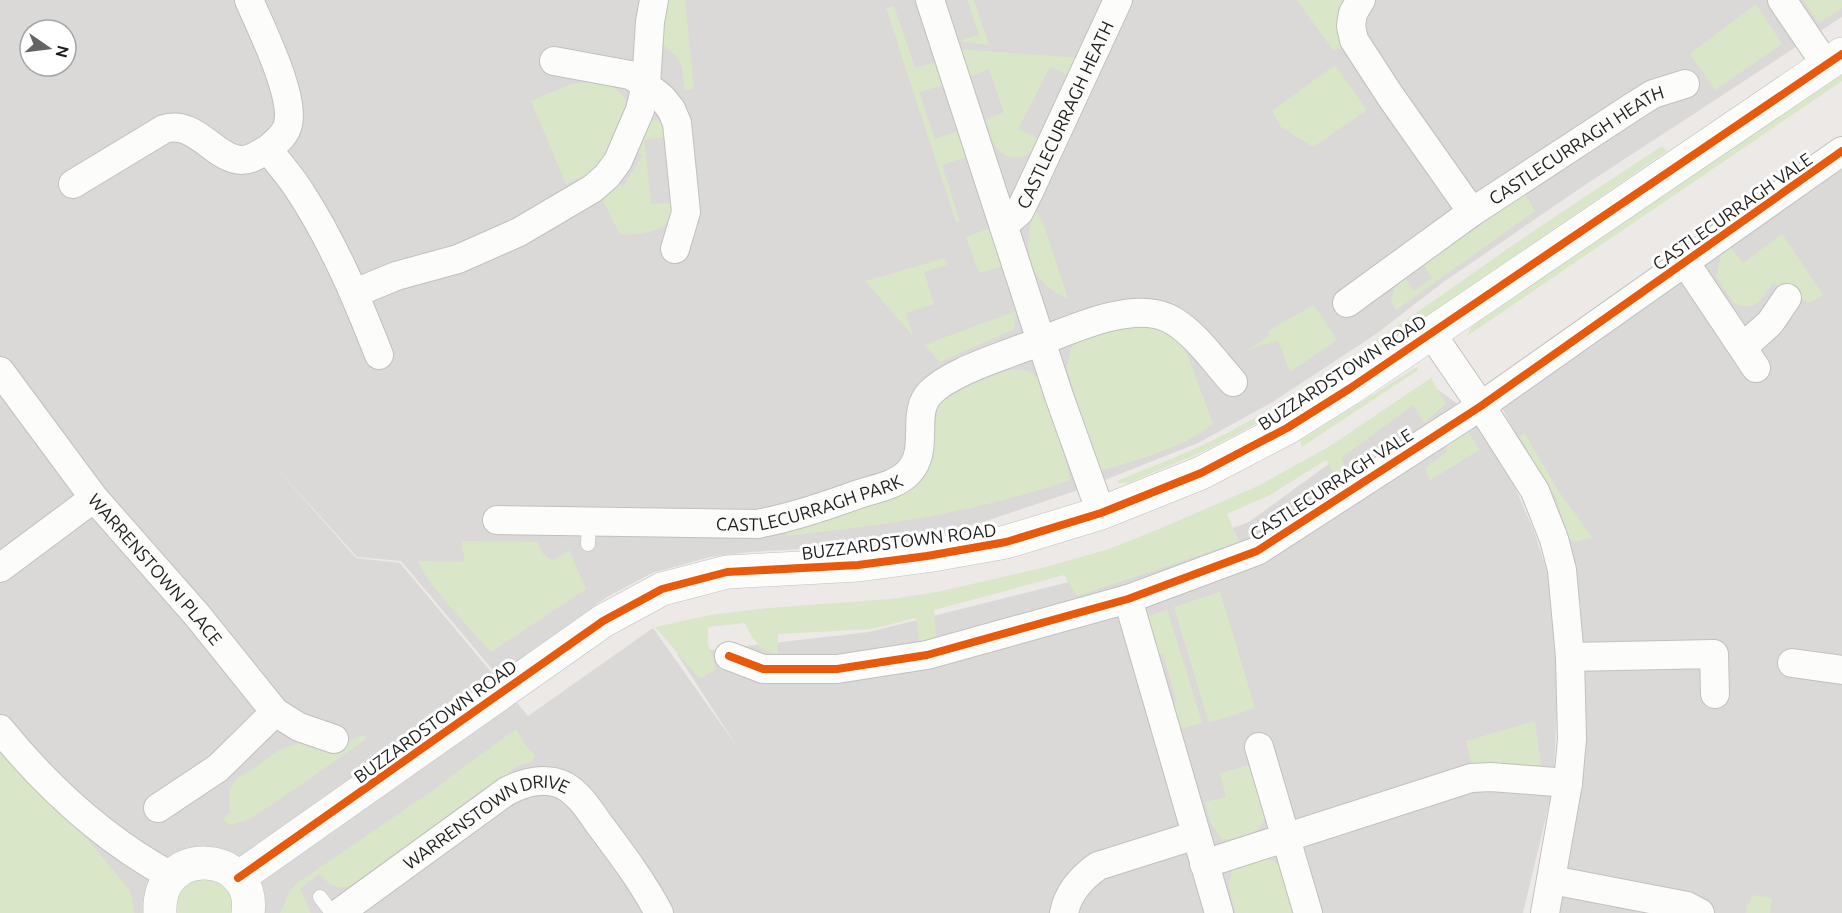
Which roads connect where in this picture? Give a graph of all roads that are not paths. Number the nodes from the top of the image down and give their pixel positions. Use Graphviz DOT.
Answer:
graph roads {
  1 [pos="249,0"];
  2 [pos="654,0"];
  3 [pos="930,0"];
  4 [pos="1118,0"];
  5 [pos="1361,0"];
  6 [pos="1782,0"];
  7 [pos="1834,59"];
  8 [pos="554,61"];
  9 [pos="1685,84"];
  10 [pos="646,85"];
  11 [pos="268,149"];
  12 [pos="1842,151"];
  13 [pos="73,184"];
  14 [pos="1472,212"];
  15 [pos="1005,224"];
  16 [pos="675,249"];
  17 [pos="1685,262"];
  18 [pos="355,293"];
  19 [pos="1786,298"];
  20 [pos="1347,303"];
  21 [pos="1431,333"];
  22 [pos="1042,341"];
  23 [pos="379,355"];
  24 [pos="0,371"];
  25 [pos="1233,382"];
  26 [pos="1481,406"];
  27 [pos="94,498"];
  28 [pos="1101,513"];
  29 [pos="497,520"];
  30 [pos="0,568"];
  31 [pos="1128,599"];
  32 [pos="729,656"];
  33 [pos="1570,657"];
  34 [pos="1792,663"];
  35 [pos="1842,670"];
  36 [pos="1715,694"];
  37 [pos="274,712"];
  38 [pos="0,729"];
  39 [pos="334,739"];
  40 [pos="1259,747"];
  41 [pos="1569,783"];
  42 [pos="158,808"];
  43 [pos="1196,835"];
  44 [pos="1286,837"];
  45 [pos="1204,864"];
  46 [pos="171,876"];
  47 [pos="238,878"];
  48 [pos="1552,880"];
  49 [pos="330,905"];
  50 [pos="160,913"];
  51 [pos="248,913"];
  52 [pos="332,913"];
  53 [pos="659,913"];
  54 [pos="1064,913"];
  55 [pos="1219,913"];
  56 [pos="1308,913"];
  57 [pos="1545,913"];
  58 [pos="1700,913"];
  1 -- 11 [label="street"];
  2 -- 10 [label="street"];
  3 -- 15 [label="street, CASTLECURRAGH HEATH"];
  4 -- 15 [label="street, CASTLECURRAGH HEATH"];
  5 -- 14 [label="street, CASTLECURRAGH HEATH"];
  6 -- 7 [label="street"];
  7 -- 21 [label="street, BUZZARDSTOWN ROAD"];
  8 -- 10 [label="street"];
  9 -- 14 [label="street, CASTLECURRAGH HEATH"];
  10 -- 16 [label="street"];
  10 -- 18 [label="street"];
  11 -- 13 [label="street"];
  11 -- 18 [label="street"];
  12 -- 17 [label="street, CASTLECURRAGH VALE"];
  14 -- 20 [label="street, CASTLECURRAGH HEATH"];
  15 -- 22 [label="street, CASTLECURRAGH HEATH"];
  17 -- 19 [label="street, CASTLECURRAGH VALE"];
  17 -- 26 [label="street, CASTLECURRAGH VALE"];
  18 -- 23 [label="street"];
  21 -- 26 [label="street"];
  21 -- 28 [label="street, BUZZARDSTOWN ROAD"];
  22 -- 25 [label="street"];
  22 -- 28 [label="street, CASTLECURRAGH HEATH"];
  22 -- 29 [label="street, CASTLECURRAGH PARK"];
  24 -- 27 [label="street, WARRENSTOWN PLACE"];
  26 -- 31 [label="street, CASTLECURRAGH VALE"];
  26 -- 33 [label="street"];
  27 -- 30 [label="street"];
  27 -- 37 [label="street, WARRENSTOWN PLACE"];
  28 -- 47 [label="street, BUZZARDSTOWN ROAD"];
  31 -- 32 [label="street, CASTLECURRAGH VALE"];
  31 -- 43 [label="street"];
  33 -- 36 [label="street"];
  33 -- 41 [label="street"];
  34 -- 35 [label="street"];
  37 -- 39 [label="street, WARRENSTOWN PLACE"];
  37 -- 42 [label="street"];
  38 -- 46 [label="street"];
  40 -- 44 [label="street"];
  41 -- 44 [label="street"];
  41 -- 48 [label="street"];
  43 -- 45 [label="street"];
  43 -- 54 [label="street"];
  44 -- 45 [label="street"];
  44 -- 56 [label="street"];
  45 -- 55 [label="street"];
  46 -- 47 [label="street"];
  46 -- 50 [label="street"];
  47 -- 51 [label="street"];
  48 -- 57 [label="street"];
  48 -- 58 [label="street"];
  49 -- 52 [label="lane"];
  49 -- 53 [label="street, WARRENSTOWN DRIVE"];
}
